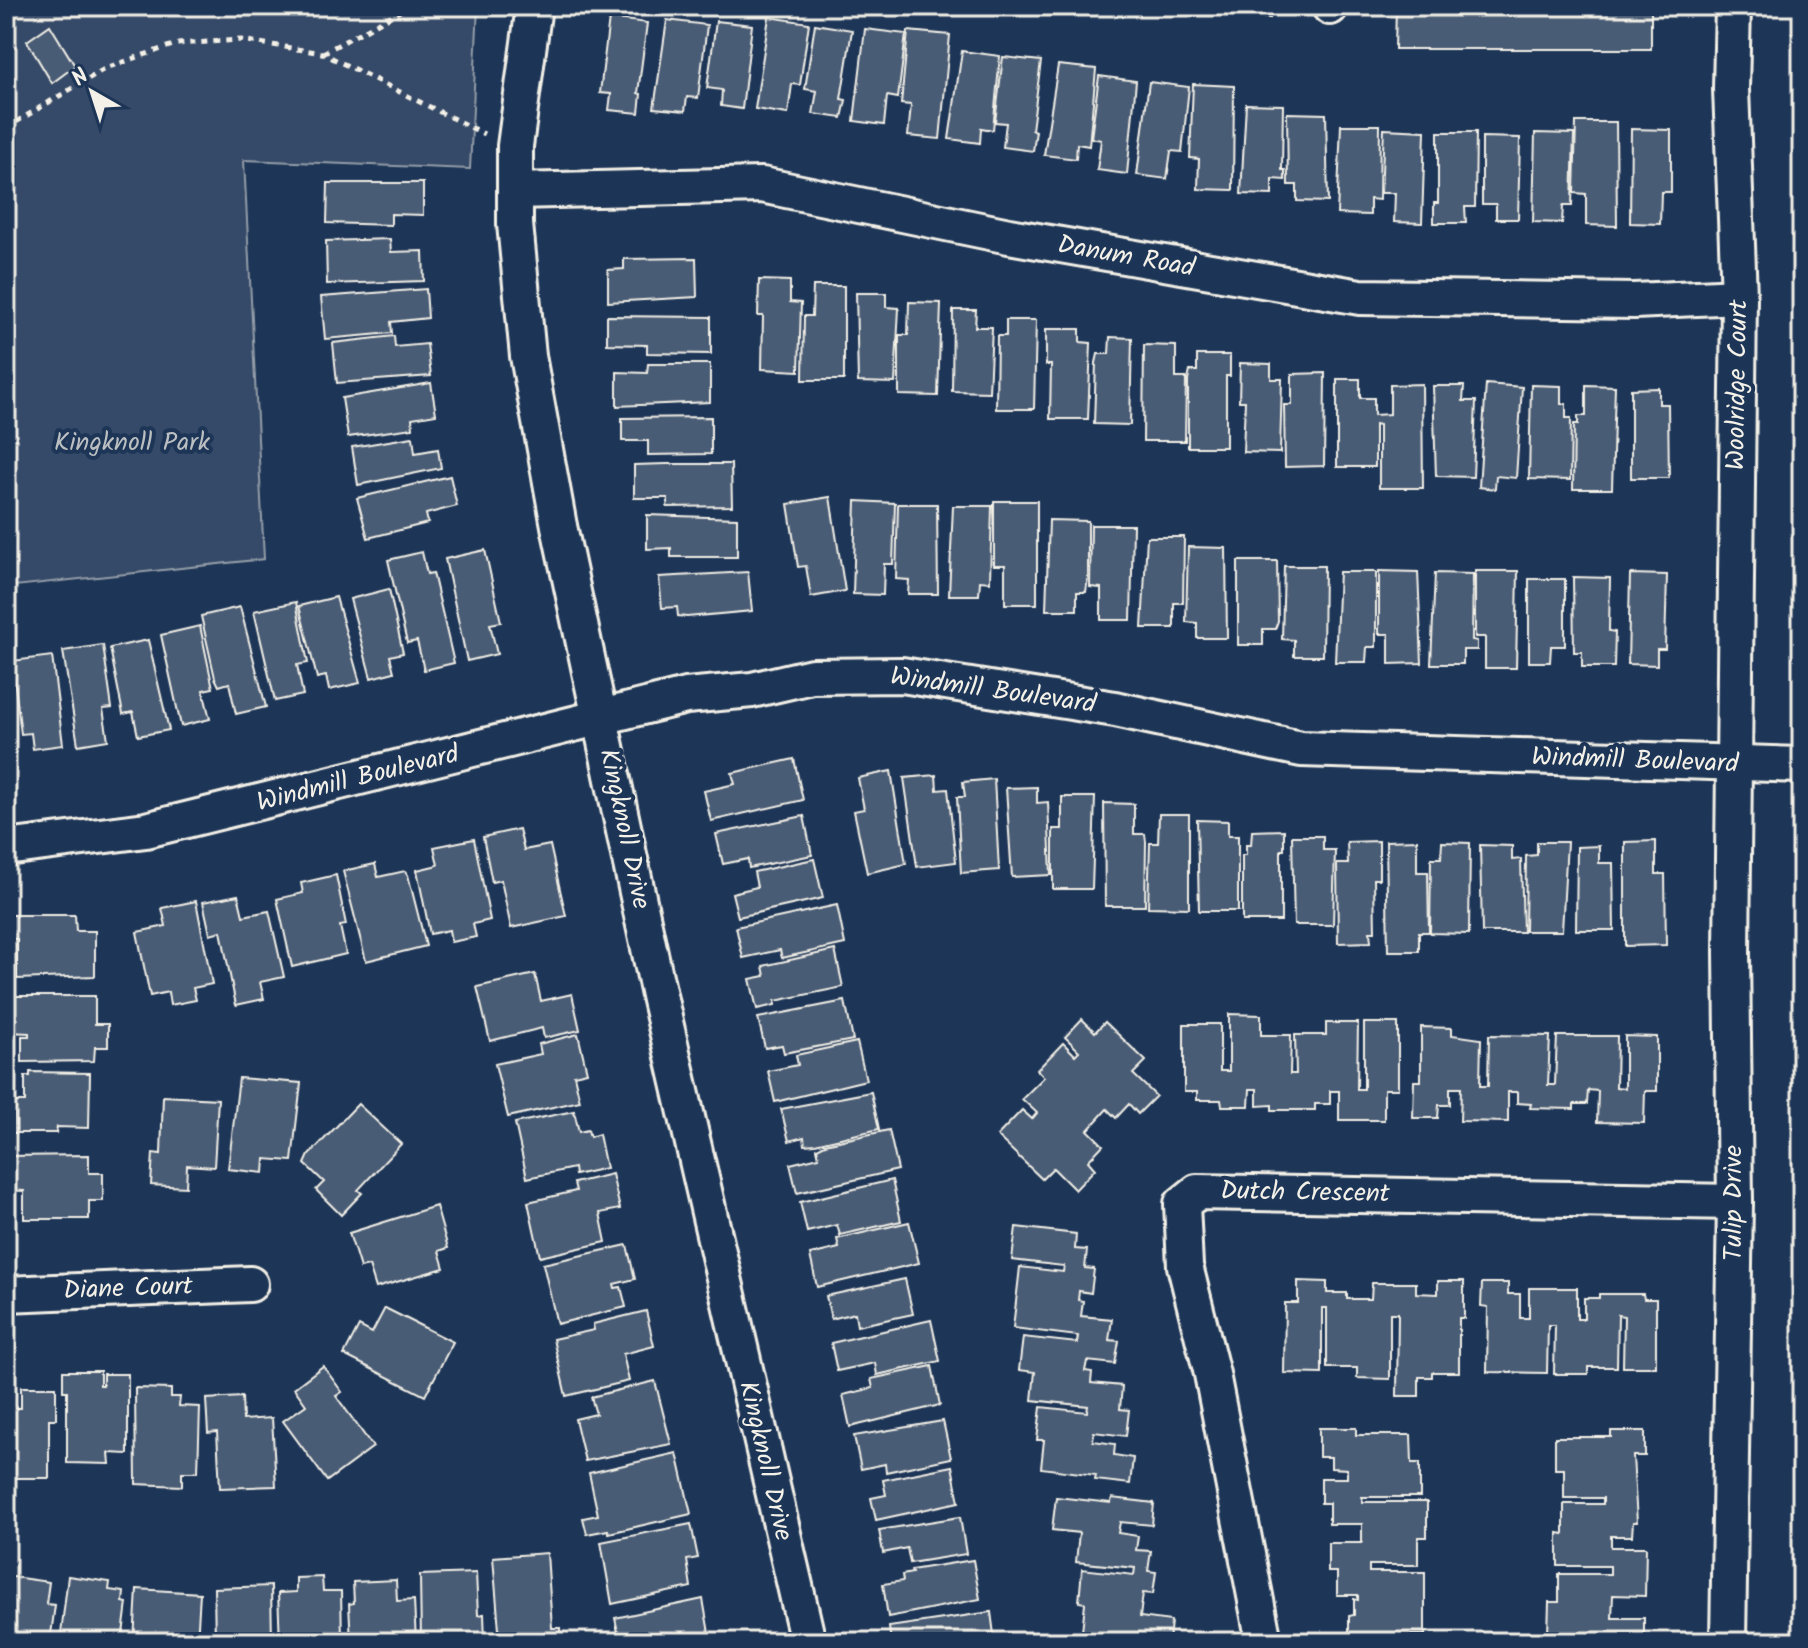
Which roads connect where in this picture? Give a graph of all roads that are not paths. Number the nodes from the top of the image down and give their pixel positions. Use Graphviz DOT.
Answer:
graph roads {
  1 [pos="534,6"];
  2 [pos="1733,6"];
  3 [pos="515,191"];
  4 [pos="1739,296"];
  5 [pos="600,718"];
  6 [pos="1733,765"];
  7 [pos="1802,765"];
  8 [pos="6,848"];
  9 [pos="1735,1202"];
  10 [pos="250,1284"];
  11 [pos="6,1294"];
  12 [pos="808,1642"];
  13 [pos="1264,1642"];
  14 [pos="1728,1642"];
  1 -- 3 [label="street, Kingknoll Drive"];
  2 -- 4 [label="street, Woolridge Court"];
  3 -- 4 [label="street, Danum Road"];
  3 -- 5 [label="street, Kingknoll Drive"];
  4 -- 6 [label="street, Woolridge Court"];
  5 -- 6 [label="street, Windmill Boulevard"];
  5 -- 8 [label="street, Windmill Boulevard"];
  5 -- 12 [label="street, Kingknoll Drive"];
  6 -- 7 [label="street, Windmill Boulevard"];
  6 -- 9 [label="street, Tulip Drive"];
  9 -- 13 [label="street, Dutch Crescent"];
  9 -- 14 [label="street, Tulip Drive"];
  10 -- 11 [label="street, Diane Court"];
}
